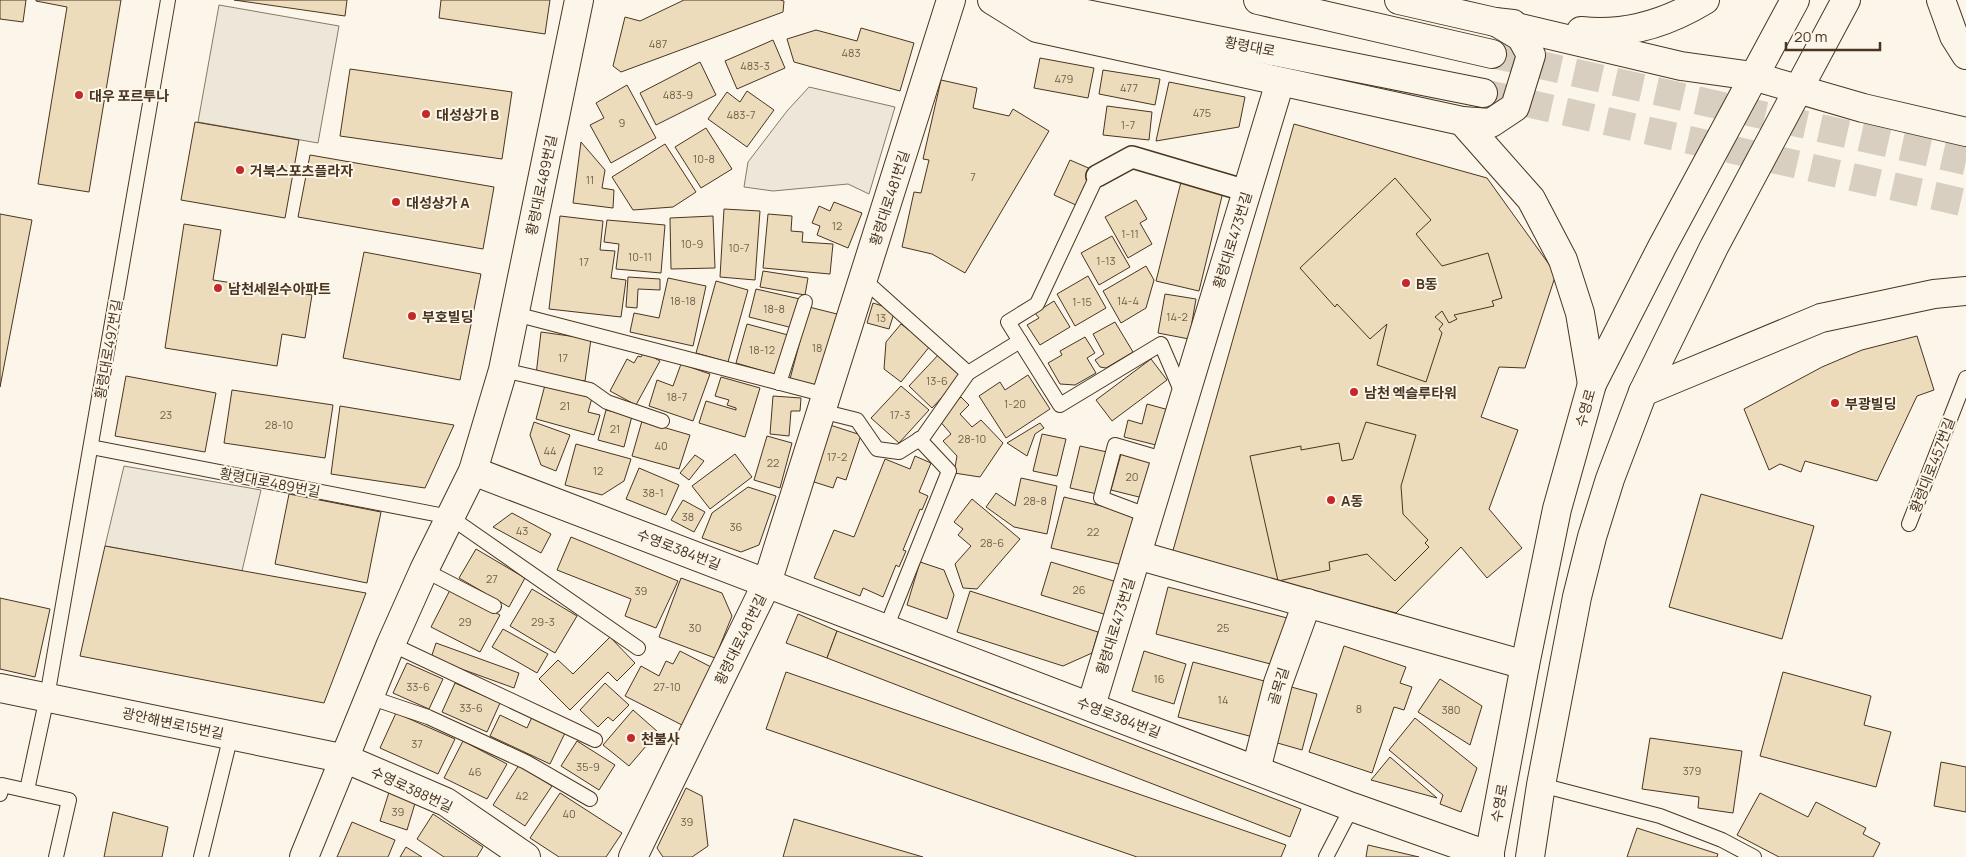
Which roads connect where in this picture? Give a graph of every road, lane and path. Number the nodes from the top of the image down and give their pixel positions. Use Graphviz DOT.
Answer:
graph roads {
  1 [pos="168,0"];
  2 [pos="579,0"];
  3 [pos="951,0"];
  4 [pos="992,0"];
  5 [pos="1016,0"];
  6 [pos="1258,0"];
  7 [pos="1399,0"];
  8 [pos="1705,0"];
  9 [pos="1795,0"];
  10 [pos="1846,0"];
  11 [pos="1941,0"];
  12 [pos="1495,22"];
  13 [pos="1492,54"];
  14 [pos="1966,55"];
  15 [pos="1753,76"];
  16 [pos="1280,82"];
  17 [pos="1798,89"];
  18 [pos="1483,93"];
  19 [pos="1462,121"];
  20 [pos="1966,132"];
  21 [pos="1097,176"];
  22 [pos="1247,191"];
  23 [pos="868,283"];
  24 [pos="1966,291"];
  25 [pos="805,302"];
  26 [pos="515,314"];
  27 [pos="1020,341"];
  28 [pos="503,370"];
  29 [pos="968,373"];
  30 [pos="1966,378"];
  31 [pos="779,383"];
  32 [pos="1592,384"];
  33 [pos="1643,392"];
  34 [pos="1185,398"];
  35 [pos="824,403"];
  36 [pos="662,420"];
  37 [pos="920,439"];
  38 [pos="91,447"];
  39 [pos="1166,460"];
  40 [pos="473,471"];
  41 [pos="1149,516"];
  42 [pos="450,517"];
  43 [pos="1909,524"];
  44 [pos="1137,555"];
  45 [pos="424,570"];
  46 [pos="767,583"];
  47 [pos="1306,603"];
  48 [pos="494,606"];
  49 [pos="886,628"];
  50 [pos="391,644"];
  51 [pos="638,648"];
  52 [pos="1525,665"];
  53 [pos="0,688"];
  54 [pos="369,697"];
  55 [pos="47,698"];
  56 [pos="1091,706"];
  57 [pos="231,735"];
  58 [pos="595,740"];
  59 [pos="346,759"];
  60 [pos="1256,770"];
  61 [pos="1541,785"];
  62 [pos="27,790"];
  63 [pos="0,794"];
  64 [pos="590,799"];
  65 [pos="1352,807"];
  66 [pos="1490,856"];
  67 [pos="56,857"];
  68 [pos="201,857"];
  69 [pos="304,857"];
  70 [pos="526,857"];
  71 [pos="633,857"];
  72 [pos="1326,857"];
  73 [pos="1530,857"];
  74 [pos="1754,857"];
  1 -- 38 [label="lane, 황령대로497번길"];
  2 -- 26 [label="street, 황령대로489번길"];
  3 -- 23 [label="street, 황령대로481번길"];
  4 -- 16 [label="street"];
  5 -- 18 [label="street, 황령대로"];
  6 -- 13 [label="street"];
  7 -- 12 [label="street"];
  8 -- 12 [label="street"];
  9 -- 15 [label="street, 수영로"];
  10 -- 17 [label="street"];
  11 -- 14 [label="street"];
  12 -- 15 [label="street"];
  12 -- 19 [label="street"];
  15 -- 17 [label="street"];
  15 -- 32 [label="street, 수영로"];
  16 -- 19 [label="street"];
  16 -- 22 [label="street, 황령대로473번길"];
  17 -- 20 [label="street"];
  17 -- 33 [label="street"];
  19 -- 32 [label="street"];
  21 -- 22 [label="street"];
  21 -- 27 [label="lane"];
  22 -- 34 [label="street, 황령대로473번길"];
  23 -- 29 [label="lane"];
  23 -- 35 [label="street, 황령대로481번길"];
  24 -- 33 [label="street"];
  25 -- 31 [label="lane"];
  26 -- 28 [label="street, 황령대로489번길"];
  26 -- 31 [label="lane"];
  27 -- 29 [label="lane"];
  27 -- 34 [label="lane"];
  28 -- 36 [label="lane"];
  28 -- 40 [label="street, 황령대로489번길"];
  29 -- 37 [label="lane"];
  30 -- 43 [label="lane, 황령대로457번길"];
  31 -- 35 [label="lane"];
  32 -- 52 [label="street, 수영로"];
  33 -- 61 [label="street"];
  34 -- 39 [label="street, 황령대로473번길"];
  35 -- 37 [label="lane"];
  35 -- 46 [label="street, 황령대로481번길"];
  37 -- 49 [label="lane"];
  38 -- 42 [label="lane, 황령대로489번길"];
  38 -- 55 [label="lane, 황령대로497번길"];
  39 -- 41 [label="street, 황령대로473번길"];
  39 -- 41 [label="lane"];
  40 -- 42 [label="street, 황령대로489번길"];
  40 -- 46 [label="street, 수영로384번길"];
  41 -- 44 [label="street, 황령대로473번길"];
  42 -- 45 [label="street, 황령대로489번길"];
  42 -- 51 [label="lane, 황령대로489번길"];
  44 -- 47 [label="street"];
  44 -- 56 [label="street, 황령대로473번길"];
  45 -- 48 [label="lane"];
  45 -- 50 [label="street, 황령대로489번길"];
  46 -- 49 [label="street, 수영로384번길"];
  46 -- 71 [label="street, 황령대로481번길"];
  47 -- 52 [label="street"];
  47 -- 60 [label="street, 골목길"];
  49 -- 56 [label="street, 수영로384번길"];
  50 -- 54 [label="street, 황령대로489번길"];
  50 -- 58 [label="lane"];
  52 -- 66 [label="street, 수영로"];
  53 -- 55 [label="street, 광안해변로15번길"];
  54 -- 59 [label="street, 황령대로489번길"];
  54 -- 64 [label="lane"];
  55 -- 57 [label="street, 광안해변로15번길"];
  55 -- 62 [label="lane, 황령대로497번길"];
  56 -- 60 [label="street, 수영로384번길"];
  57 -- 59 [label="street, 광안해변로15번길"];
  57 -- 68 [label="lane"];
  59 -- 69 [label="street, 황령대로489번길"];
  59 -- 70 [label="street, 수영로388번길"];
  60 -- 65 [label="street, 수영로384번길"];
  61 -- 73 [label="street"];
  61 -- 74 [label="lane"];
  62 -- 63 [label="lane"];
  62 -- 67 [label="lane"];
  65 -- 66 [label="street, 수영로384번길"];
  65 -- 72 [label="lane"];
}
